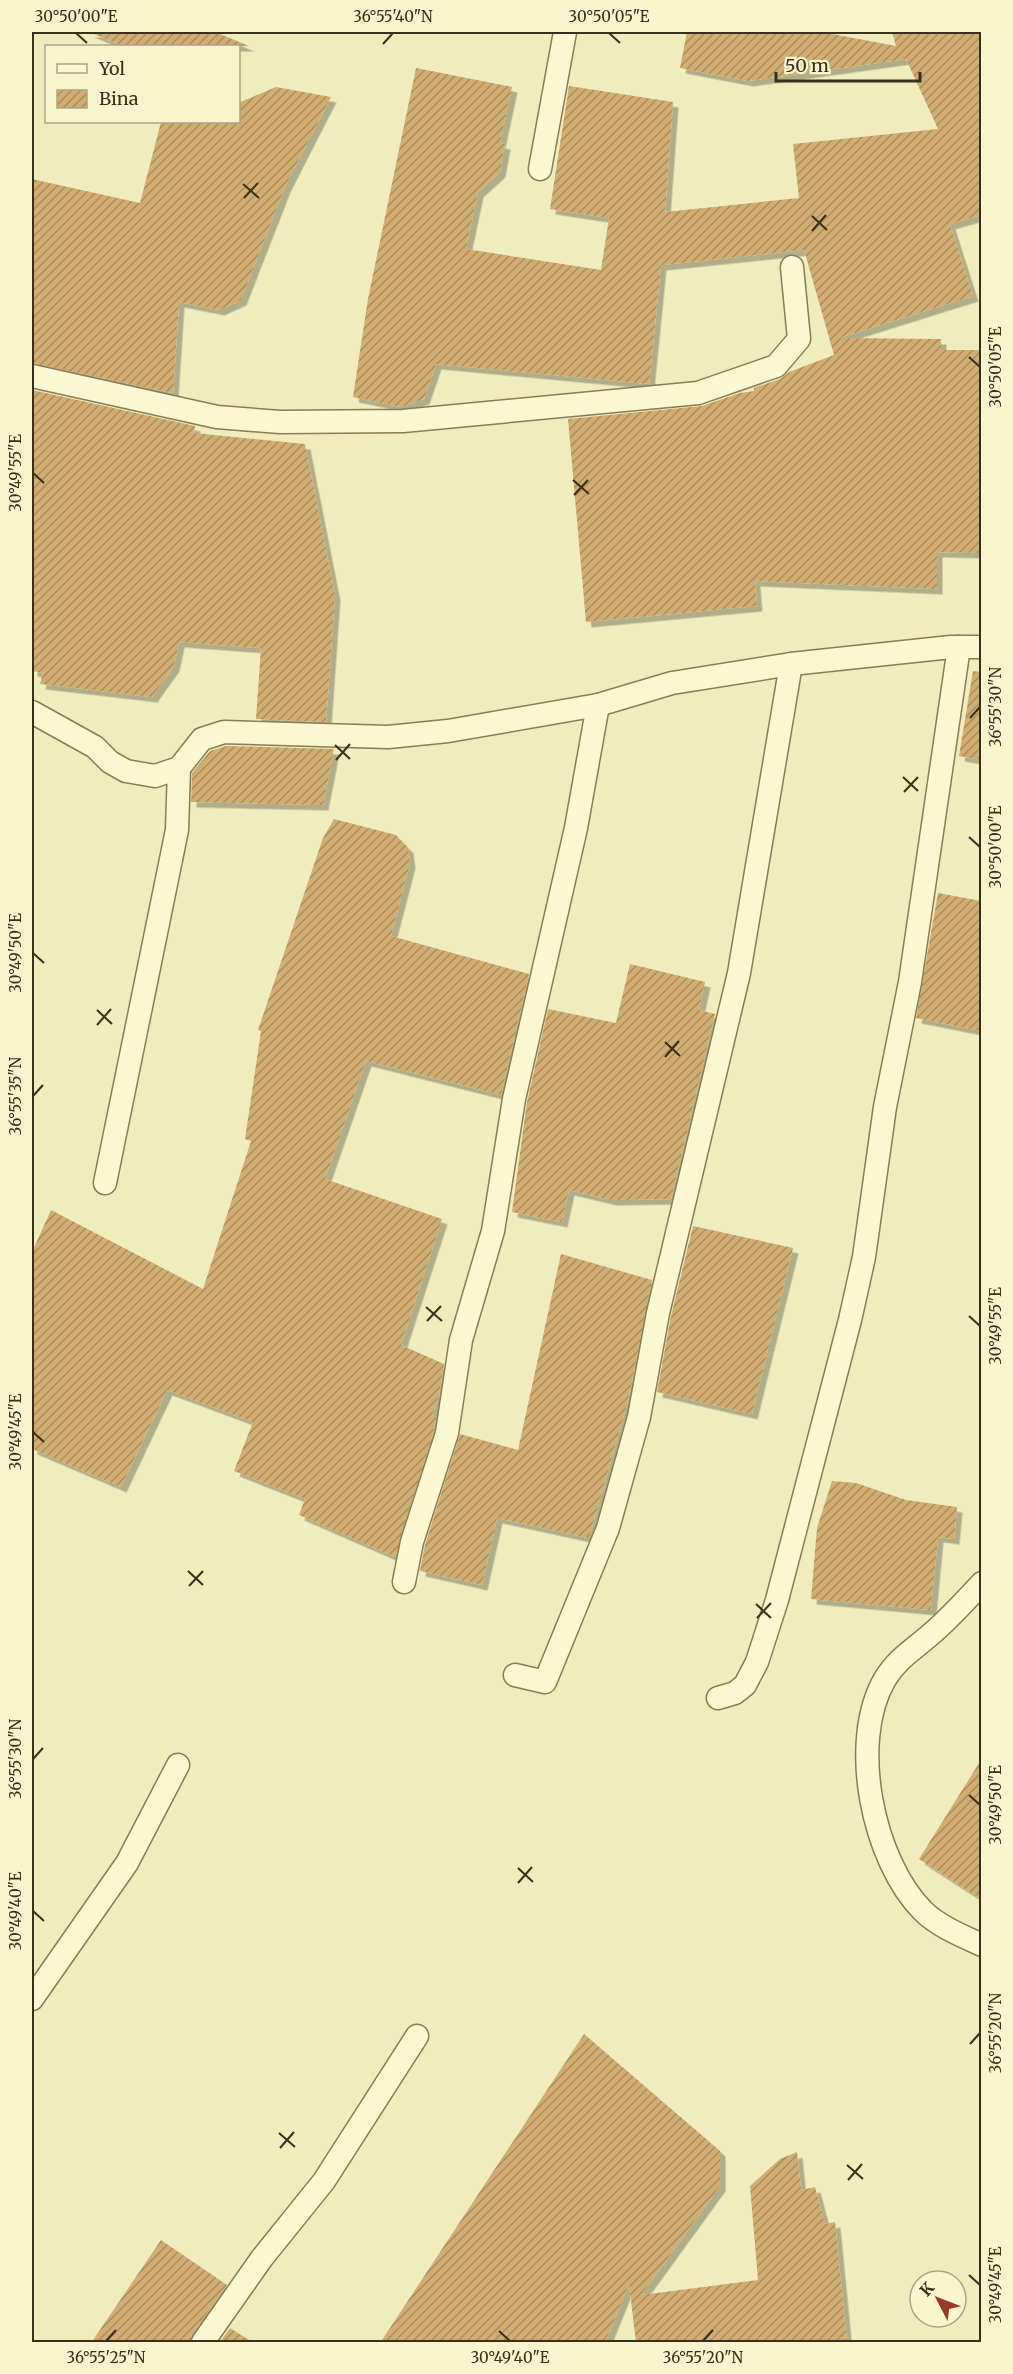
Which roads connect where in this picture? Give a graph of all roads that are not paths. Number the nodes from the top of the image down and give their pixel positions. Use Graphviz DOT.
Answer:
graph roads {
  1 [pos="565,32"];
  2 [pos="540,169"];
  3 [pos="792,267"];
  4 [pos="32,376"];
  5 [pos="959,647"];
  6 [pos="981,647"];
  7 [pos="791,664"];
  8 [pos="598,705"];
  9 [pos="32,712"];
  10 [pos="179,768"];
  11 [pos="105,1183"];
  12 [pos="404,1582"];
  13 [pos="981,1583"];
  14 [pos="515,1675"];
  15 [pos="718,1698"];
  16 [pos="178,1765"];
  17 [pos="981,1945"];
  18 [pos="32,1999"];
  19 [pos="417,2036"];
  20 [pos="203,2343"];
  1 -- 2 [label="street"];
  3 -- 4 [label="street"];
  5 -- 6 [label="street"];
  5 -- 7 [label="street"];
  5 -- 15 [label="street"];
  7 -- 8 [label="street"];
  7 -- 14 [label="street"];
  8 -- 10 [label="street"];
  8 -- 12 [label="street"];
  9 -- 10 [label="street"];
  10 -- 11 [label="street"];
  13 -- 17 [label="street"];
  16 -- 18 [label="street"];
  19 -- 20 [label="street"];
}
